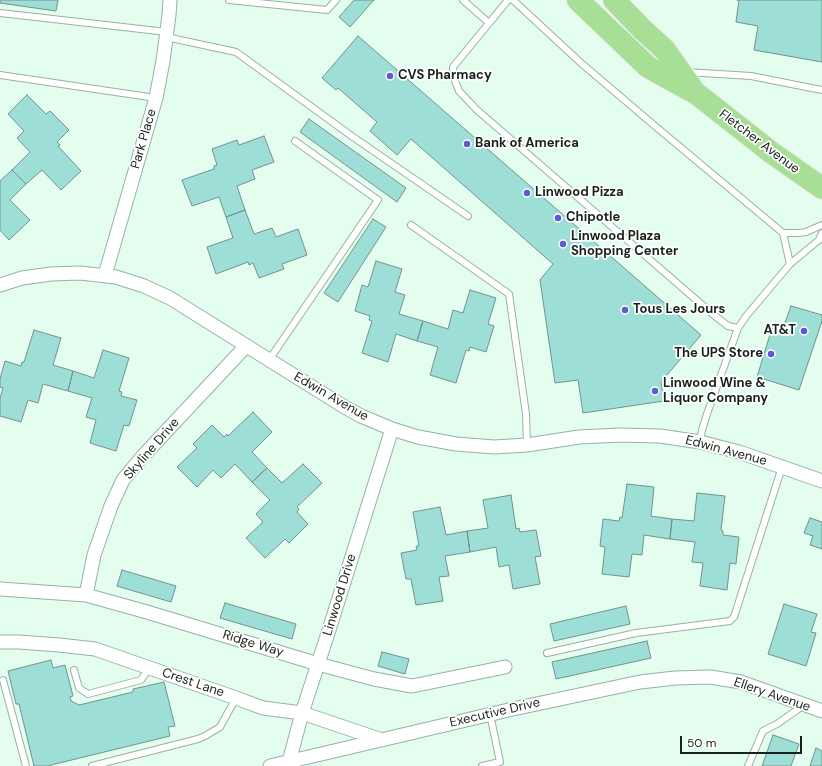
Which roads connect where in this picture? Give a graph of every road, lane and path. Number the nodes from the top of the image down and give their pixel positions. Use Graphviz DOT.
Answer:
graph roads {
  1 [pos="170,0"];
  2 [pos="229,0"];
  3 [pos="336,0"];
  4 [pos="463,0"];
  5 [pos="508,0"];
  6 [pos="513,0"];
  7 [pos="578,0"];
  8 [pos="614,0"];
  9 [pos="0,13"];
  10 [pos="489,23"];
  11 [pos="166,35"];
  12 [pos="680,72"];
  13 [pos="0,75"];
  14 [pos="822,90"];
  15 [pos="697,94"];
  16 [pos="156,98"];
  17 [pos="295,141"];
  18 [pos="822,188"];
  19 [pos="468,216"];
  20 [pos="411,225"];
  21 [pos="822,225"];
  22 [pos="783,233"];
  23 [pos="822,233"];
  24 [pos="790,264"];
  25 [pos="105,275"];
  26 [pos="0,285"];
  27 [pos="738,328"];
  28 [pos="246,346"];
  29 [pos="269,360"];
  30 [pos="392,428"];
  31 [pos="700,442"];
  32 [pos="527,445"];
  33 [pos="782,467"];
  34 [pos="822,481"];
  35 [pos="0,589"];
  36 [pos="86,595"];
  37 [pos="0,642"];
  38 [pos="547,653"];
  39 [pos="318,664"];
  40 [pos="505,667"];
  41 [pos="148,668"];
  42 [pos="74,670"];
  43 [pos="722,679"];
  44 [pos="4,680"];
  45 [pos="236,698"];
  46 [pos="804,705"];
  47 [pos="822,711"];
  48 [pos="302,713"];
  49 [pos="490,714"];
  50 [pos="382,740"];
  51 [pos="289,764"];
  52 [pos="26,766"];
  53 [pos="92,766"];
  54 [pos="270,766"];
  55 [pos="482,766"];
  56 [pos="748,766"];
  1 -- 11 [label="street, Park Place"];
  2 -- 3 [label="lane"];
  4 -- 10 [label="lane"];
  5 -- 10 [label="lane"];
  6 -- 22 [label="lane"];
  7 -- 15 [label="highway, Fletcher Avenue"];
  8 -- 12 [label="highway, Fletcher Avenue"];
  9 -- 11 [label="lane"];
  10 -- 27 [label="lane"];
  11 -- 16 [label="street, Park Place"];
  11 -- 19 [label="lane"];
  12 -- 14 [label="lane"];
  12 -- 15 [label="highway, Fletcher Avenue"];
  13 -- 16 [label="lane"];
  15 -- 18 [label="highway, Fletcher Avenue"];
  16 -- 25 [label="street, Park Place"];
  17 -- 29 [label="lane"];
  20 -- 32 [label="lane"];
  21 -- 22 [label="lane"];
  22 -- 24 [label="lane"];
  23 -- 24 [label="lane"];
  24 -- 27 [label="lane"];
  25 -- 26 [label="street, Edwin Avenue"];
  25 -- 28 [label="street, Edwin Avenue"];
  27 -- 31 [label="lane"];
  28 -- 29 [label="street, Edwin Avenue"];
  28 -- 36 [label="street, Skyline Drive"];
  29 -- 30 [label="street, Edwin Avenue"];
  30 -- 32 [label="street, Edwin Avenue"];
  30 -- 39 [label="street, Linwood Drive"];
  31 -- 32 [label="street, Edwin Avenue"];
  31 -- 33 [label="street, Edwin Avenue"];
  33 -- 34 [label="street, Edwin Avenue"];
  33 -- 38 [label="lane"];
  35 -- 36 [label="street, Ridge Way"];
  36 -- 39 [label="street, Ridge Way"];
  37 -- 41 [label="street, Crest Lane"];
  39 -- 40 [label="street, Ridge Way"];
  39 -- 48 [label="street, Linwood Drive"];
  41 -- 42 [label="lane"];
  41 -- 45 [label="street, Crest Lane"];
  43 -- 46 [label="street, Ellery Avenue"];
  43 -- 49 [label="street, Executive Drive"];
  44 -- 52 [label="lane"];
  45 -- 48 [label="street, Crest Lane"];
  45 -- 53 [label="lane"];
  46 -- 47 [label="street, Ellery Avenue"];
  46 -- 56 [label="lane"];
  48 -- 50 [label="street, Crest Lane"];
  48 -- 51 [label="street, Linwood Drive"];
  49 -- 50 [label="street, Executive Drive"];
  49 -- 55 [label="lane"];
  50 -- 51 [label="street, Executive Drive"];
  51 -- 54 [label="street, Executive Drive"];
}
